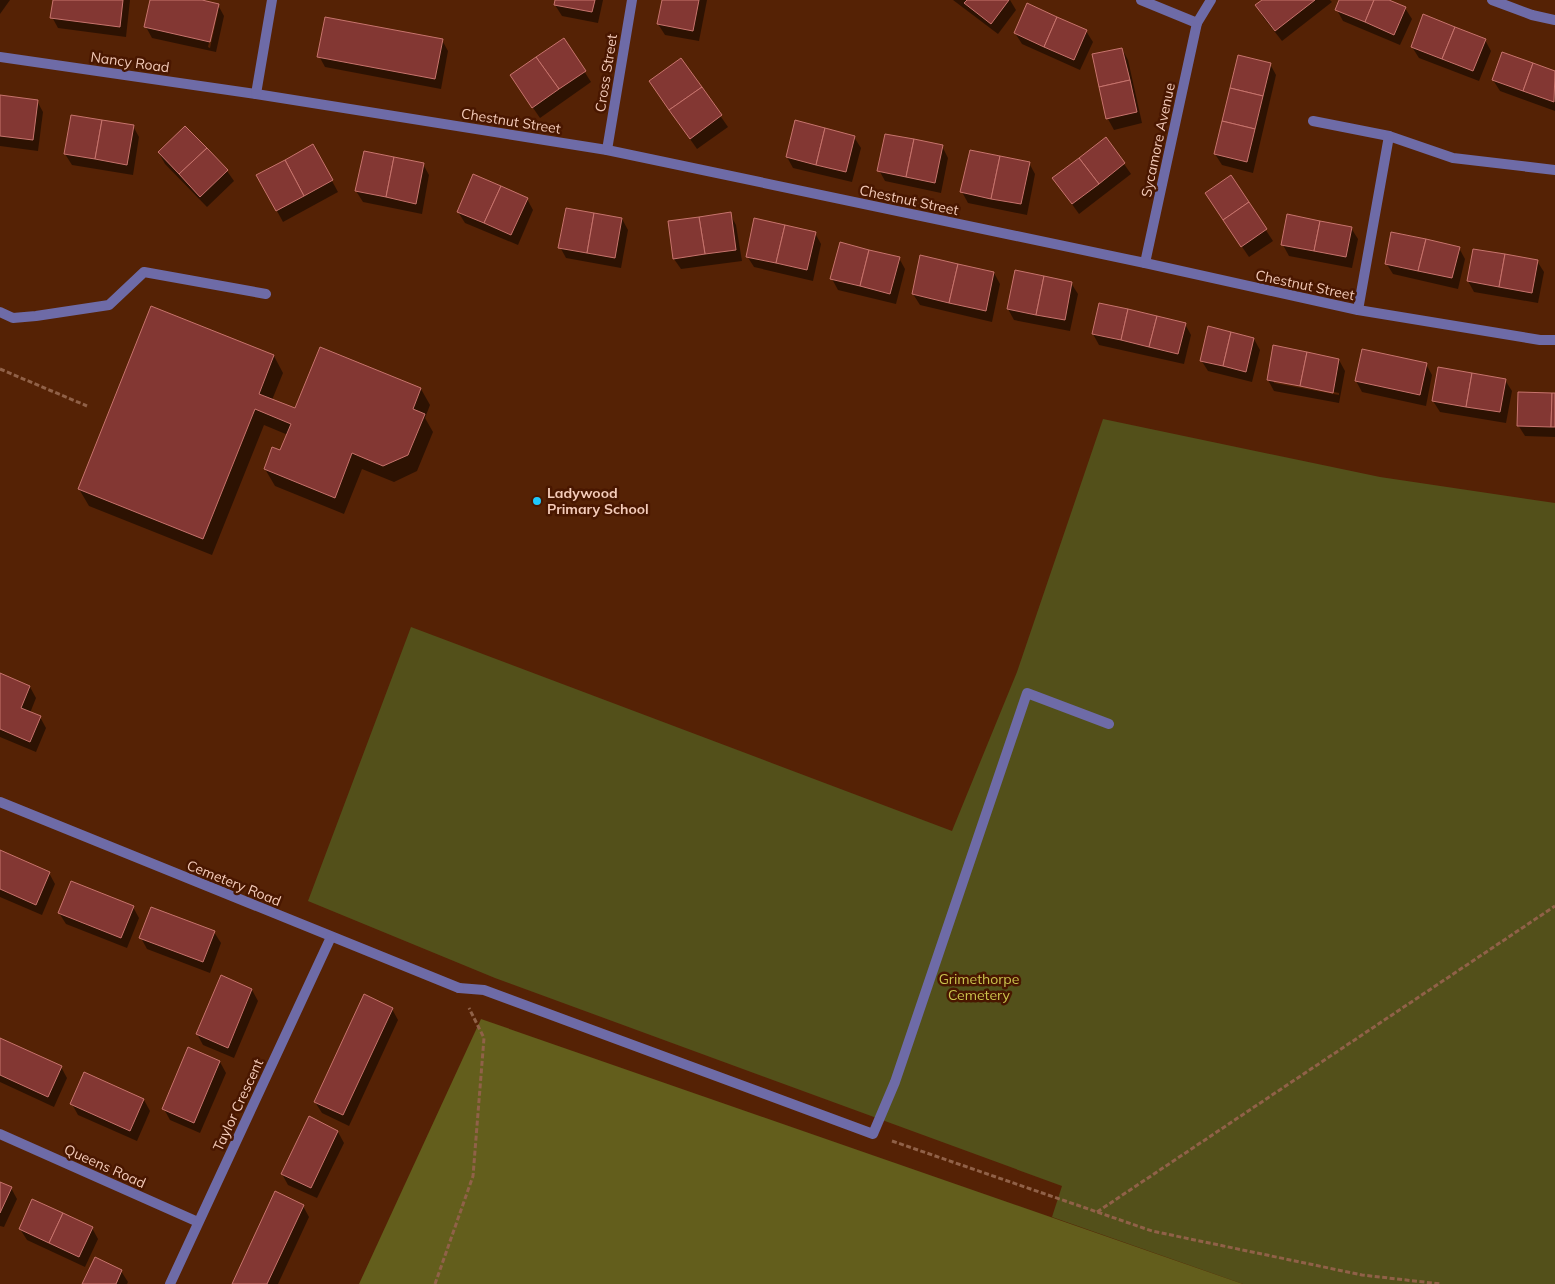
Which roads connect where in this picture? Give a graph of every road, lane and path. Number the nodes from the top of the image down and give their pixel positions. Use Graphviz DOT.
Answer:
graph roads {
  1 [pos="272,0"];
  2 [pos="632,0"];
  3 [pos="1141,0"];
  4 [pos="1211,0"];
  5 [pos="1492,0"];
  6 [pos="1555,20"];
  7 [pos="1197,23"];
  8 [pos="0,57"];
  9 [pos="256,94"];
  10 [pos="1314,121"];
  11 [pos="1389,136"];
  12 [pos="607,150"];
  13 [pos="1555,170"];
  14 [pos="1145,263"];
  15 [pos="266,294"];
  16 [pos="1358,310"];
  17 [pos="0,312"];
  18 [pos="1555,340"];
  19 [pos="0,369"];
  20 [pos="87,406"];
  21 [pos="1108,724"];
  22 [pos="0,802"];
  23 [pos="1555,906"];
  24 [pos="331,937"];
  25 [pos="459,988"];
  26 [pos="0,1134"];
  27 [pos="873,1134"];
  28 [pos="1097,1212"];
  29 [pos="198,1222"];
  30 [pos="170,1284"];
  31 [pos="436,1284"];
  32 [pos="1441,1284"];
  1 -- 9 [label="street"];
  2 -- 12 [label="street, Cross Street"];
  3 -- 7 [label="street"];
  4 -- 7 [label="street, Sycamore Avenue"];
  5 -- 6 [label="street"];
  7 -- 14 [label="street, Sycamore Avenue"];
  8 -- 9 [label="street, Nancy Road"];
  9 -- 12 [label="street, Chestnut Street"];
  10 -- 11 [label="street"];
  11 -- 13 [label="street"];
  11 -- 16 [label="street"];
  12 -- 14 [label="street, Chestnut Street"];
  14 -- 16 [label="street, Chestnut Street"];
  15 -- 17 [label="street"];
  16 -- 18 [label="street, Chestnut Street"];
  19 -- 20 [label="path"];
  21 -- 27 [label="street"];
  22 -- 24 [label="street, Cemetery Road"];
  23 -- 28 [label="path"];
  24 -- 25 [label="street, Cemetery Road"];
  24 -- 29 [label="street, Taylor Crescent"];
  25 -- 27 [label="street, Cemetery Road"];
  25 -- 31 [label="path"];
  26 -- 29 [label="street, Queens Road"];
  27 -- 28 [label="path"];
  28 -- 32 [label="path"];
  29 -- 30 [label="street, Taylor Crescent"];
}
